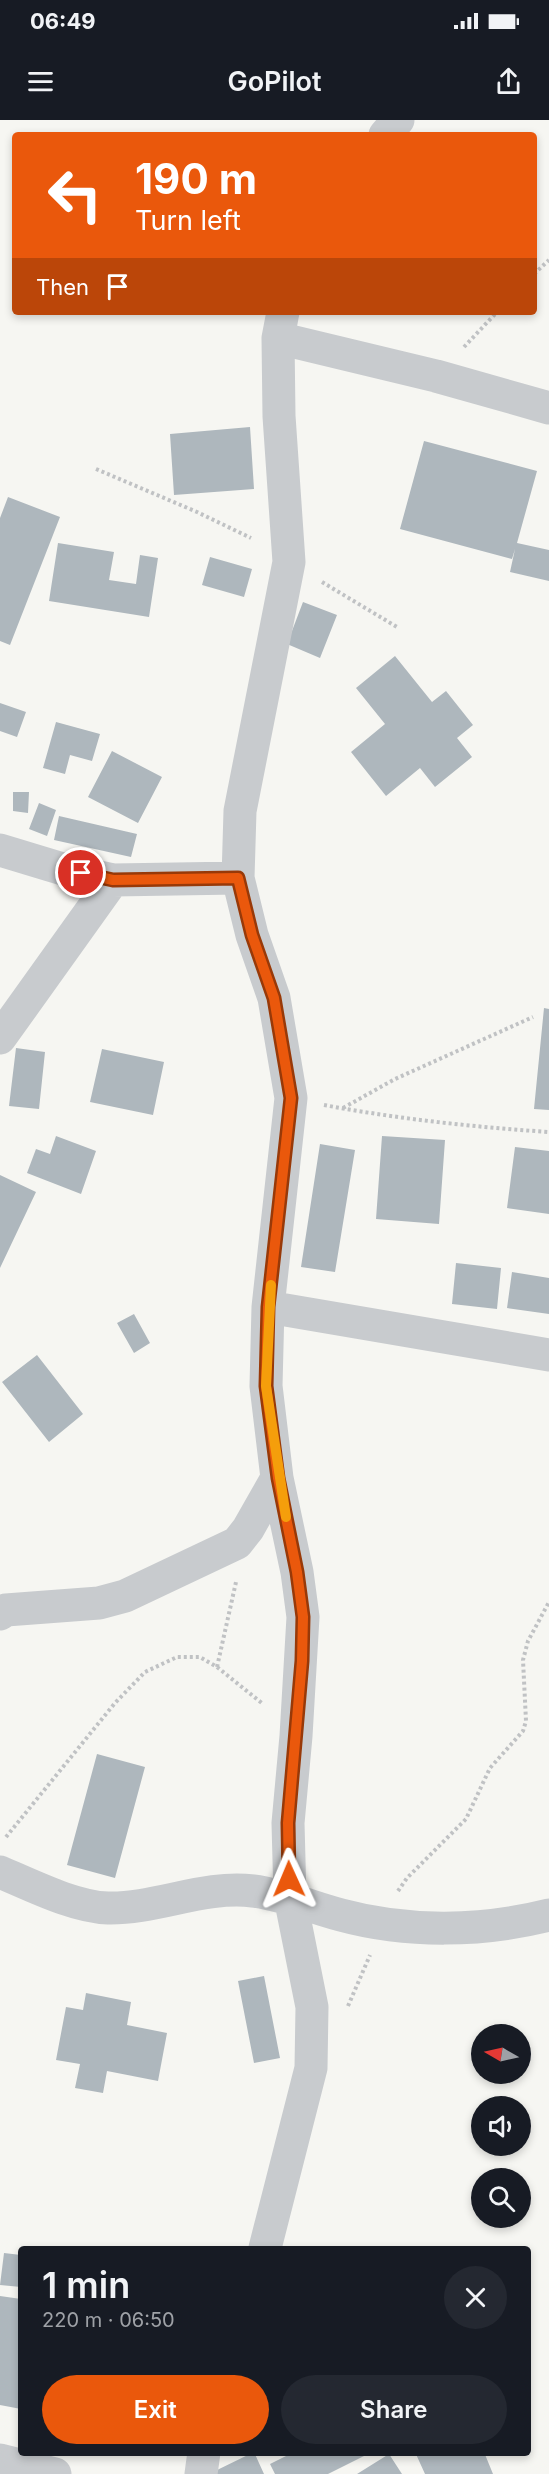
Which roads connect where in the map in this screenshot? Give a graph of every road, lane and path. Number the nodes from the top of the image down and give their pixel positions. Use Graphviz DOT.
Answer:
graph roads {
  1 [pos="398,120"];
  2 [pos="388,132"];
  3 [pos="549,260"];
  4 [pos="537,271"];
  5 [pos="494,315"];
  6 [pos="280,325"];
  7 [pos="436,376"];
  8 [pos="549,408"];
  9 [pos="96,470"];
  10 [pos="289,562"];
  11 [pos="397,627"];
  12 [pos="0,850"];
  13 [pos="238,878"];
  14 [pos="113,880"];
  15 [pos="533,1017"];
  16 [pos="0,1038"];
  17 [pos="291,1098"];
  18 [pos="342,1108"];
  19 [pos="549,1132"];
  20 [pos="268,1307"];
  21 [pos="549,1355"];
  22 [pos="278,1478"];
  23 [pos="237,1543"];
  24 [pos="549,1602"];
  25 [pos="0,1614"];
  26 [pos="217,1667"];
  27 [pos="296,1736"];
  28 [pos="0,1845"];
  29 [pos="0,1872"];
  30 [pos="290,1897"];
  31 [pos="549,1916"];
  32 [pos="384,1923"];
  33 [pos="344,2014"];
  34 [pos="266,2246"];
  35 [pos="203,2456"];
  36 [pos="0,2460"];
  37 [pos="55,2474"];
  38 [pos="201,2474"];
  1 -- 2 [label="street"];
  3 -- 4 [label="path"];
  5 -- 7 [label="path"];
  6 -- 7 [label="street"];
  6 -- 10 [label="street"];
  7 -- 8 [label="street"];
  9 -- 10 [label="path"];
  10 -- 11 [label="path"];
  10 -- 13 [label="street"];
  12 -- 14 [label="street"];
  13 -- 14 [label="street"];
  13 -- 17 [label="street"];
  14 -- 16 [label="street"];
  15 -- 18 [label="path"];
  17 -- 18 [label="path"];
  17 -- 20 [label="street"];
  18 -- 19 [label="path"];
  20 -- 21 [label="street"];
  20 -- 22 [label="street"];
  22 -- 23 [label="street"];
  22 -- 27 [label="street"];
  23 -- 25 [label="street"];
  23 -- 26 [label="path"];
  24 -- 32 [label="path"];
  26 -- 27 [label="path"];
  26 -- 28 [label="path"];
  27 -- 30 [label="street"];
  29 -- 30 [label="street"];
  30 -- 32 [label="street"];
  30 -- 34 [label="street"];
  31 -- 32 [label="street"];
  32 -- 33 [label="path"];
  35 -- 38 [label="street"];
  36 -- 37 [label="street"];
}
